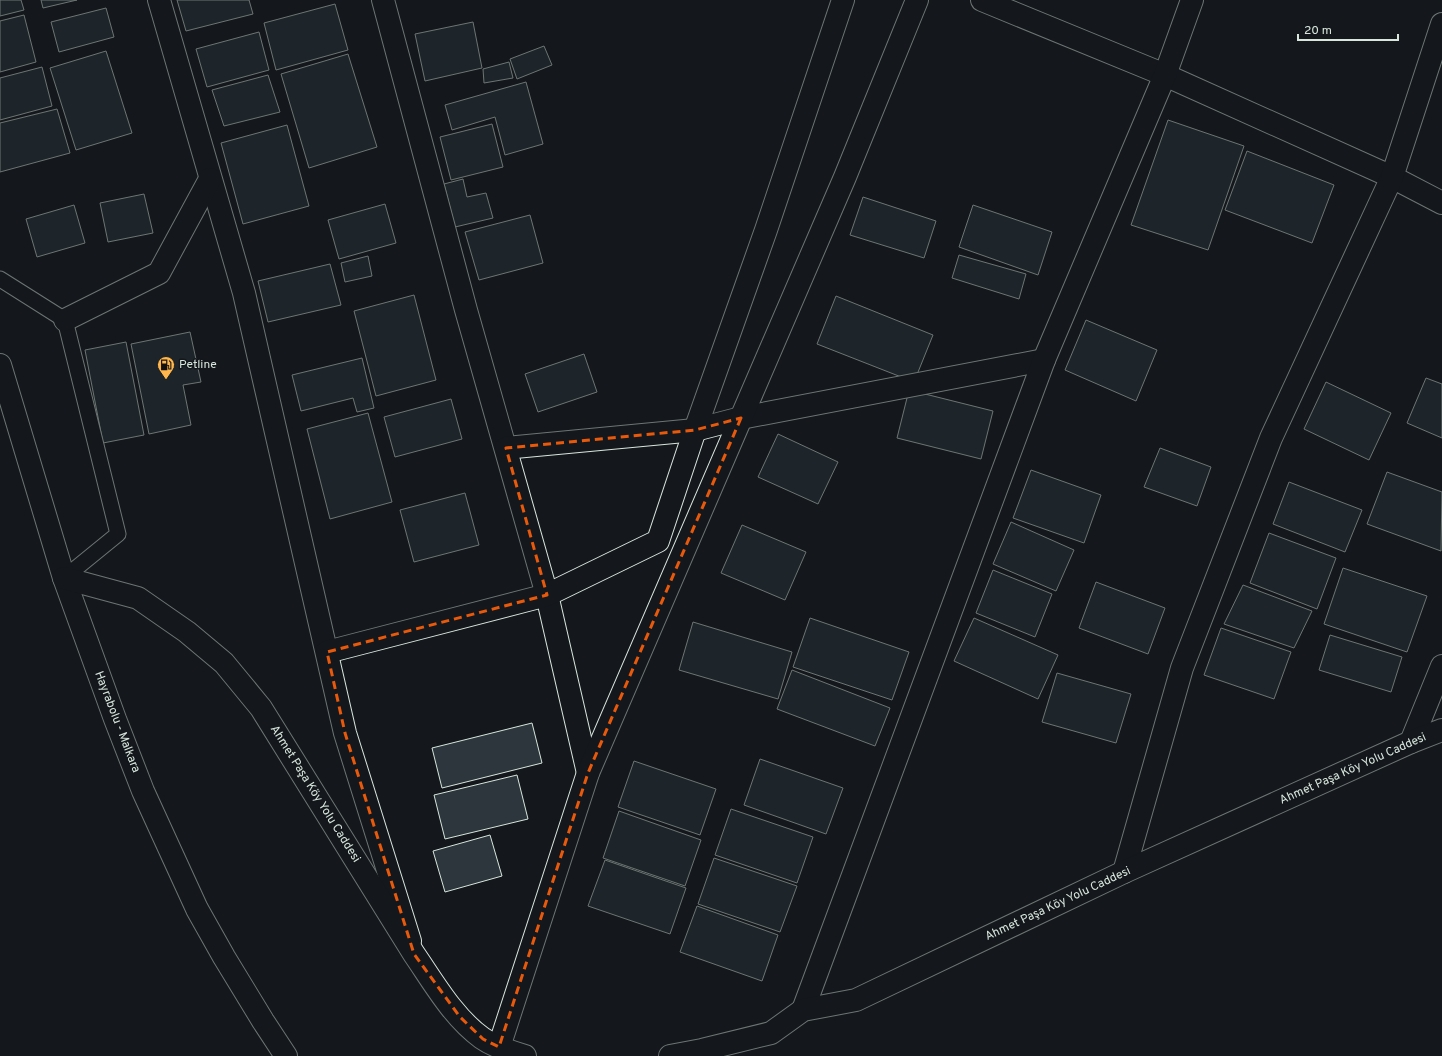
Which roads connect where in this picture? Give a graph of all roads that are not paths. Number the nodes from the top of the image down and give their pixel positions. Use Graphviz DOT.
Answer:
graph roads {
  1 [pos="159,0"];
  2 [pos="383,0"];
  3 [pos="843,0"];
  4 [pos="917,0"];
  5 [pos="982,0"];
  6 [pos="1192,0"];
  7 [pos="1442,24"];
  8 [pos="1165,75"];
  9 [pos="1392,177"];
  10 [pos="210,179"];
  11 [pos="1442,203"];
  12 [pos="0,279"];
  13 [pos="65,320"];
  14 [pos="1044,360"];
  15 [pos="0,365"];
  16 [pos="741,418"];
  17 [pos="695,430"];
  18 [pos="506,448"];
  19 [pos="64,578"];
  20 [pos="547,595"];
  21 [pos="327,652"];
  22 [pos="1442,666"];
  23 [pos="1442,730"];
  24 [pos="1411,742"];
  25 [pos="588,773"];
  26 [pos="1124,872"];
  27 [pos="414,954"];
  28 [pos="803,1010"];
  29 [pos="499,1047"];
  30 [pos="286,1056"];
  31 [pos="525,1056"];
  32 [pos="670,1056"];
  1 -- 10 [label="street"];
  2 -- 18 [label="street"];
  3 -- 17 [label="street"];
  4 -- 16 [label="street"];
  5 -- 8 [label="street"];
  6 -- 8 [label="street"];
  7 -- 9 [label="street"];
  8 -- 9 [label="street"];
  8 -- 14 [label="street"];
  9 -- 11 [label="street"];
  9 -- 26 [label="street"];
  10 -- 13 [label="street"];
  10 -- 21 [label="street"];
  12 -- 13 [label="lane"];
  13 -- 19 [label="lane"];
  14 -- 16 [label="street"];
  14 -- 28 [label="street"];
  15 -- 19 [label="street, Hayrabolu - Malkara"];
  16 -- 17 [label="street"];
  16 -- 25 [label="street"];
  17 -- 18 [label="street"];
  17 -- 20 [label="street"];
  18 -- 20 [label="street"];
  19 -- 27 [label="street, Ahmet Paşa Köy Yolu Caddesi"];
  19 -- 30 [label="street, Hayrabolu - Malkara"];
  20 -- 21 [label="street"];
  20 -- 25 [label="street"];
  21 -- 27 [label="street"];
  22 -- 24 [label="street"];
  23 -- 24 [label="street, Ahmet Paşa Köy Yolu Caddesi"];
  24 -- 26 [label="street, Ahmet Paşa Köy Yolu Caddesi"];
  25 -- 29 [label="street"];
  26 -- 28 [label="street, Ahmet Paşa Köy Yolu Caddesi"];
  27 -- 29 [label="street, Ahmet Paşa Köy Yolu Caddesi"];
  28 -- 32 [label="street, Ahmet Paşa Köy Yolu Caddesi"];
  29 -- 31 [label="street, Ahmet Paşa Köy Yolu Caddesi"];
}
